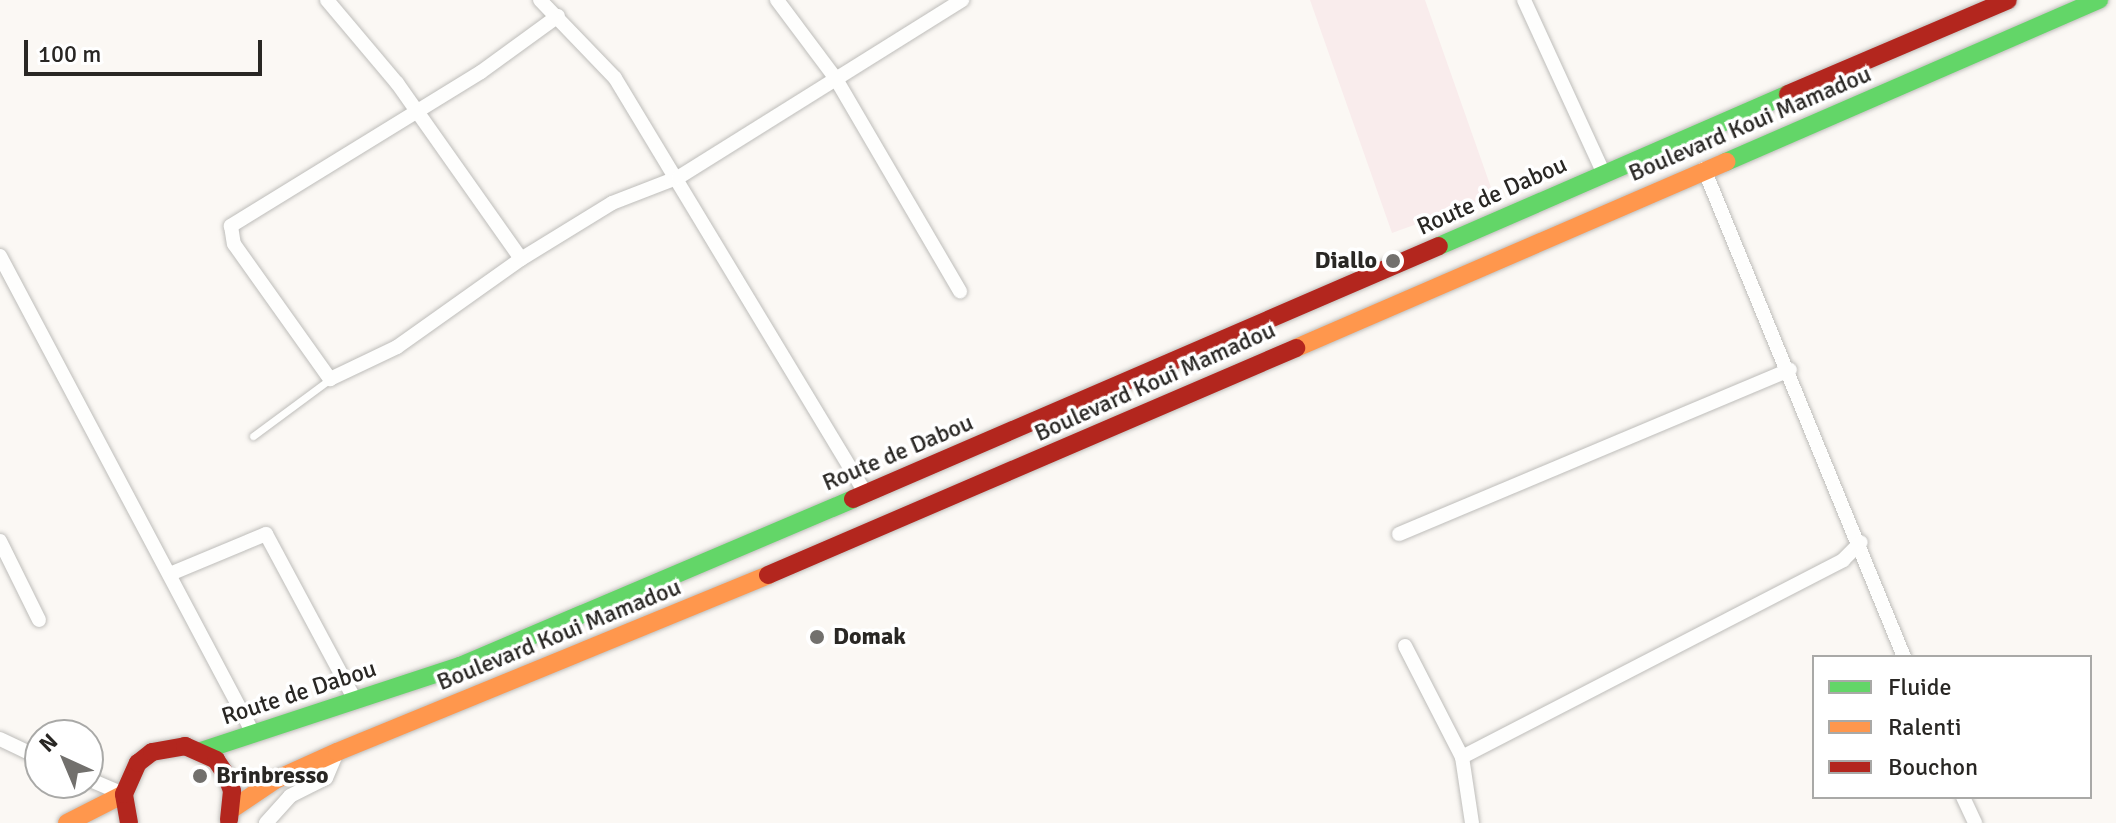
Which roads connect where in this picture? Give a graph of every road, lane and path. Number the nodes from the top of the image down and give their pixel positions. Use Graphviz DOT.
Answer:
graph roads {
  1 [pos="327,0"];
  2 [pos="540,0"];
  3 [pos="777,0"];
  4 [pos="962,0"];
  5 [pos="1524,0"];
  6 [pos="2008,0"];
  7 [pos="2099,0"];
  8 [pos="558,16"];
  9 [pos="836,79"];
  10 [pos="415,114"];
  11 [pos="1704,169"];
  12 [pos="1603,172"];
  13 [pos="679,177"];
  14 [pos="0,256"];
  15 [pos="521,259"];
  16 [pos="960,291"];
  17 [pos="1790,370"];
  18 [pos="330,379"];
  19 [pos="253,436"];
  20 [pos="865,493"];
  21 [pos="1399,534"];
  22 [pos="0,541"];
  23 [pos="1861,542"];
  24 [pos="5,564"];
  25 [pos="170,574"];
  26 [pos="39,620"];
  27 [pos="1405,646"];
  28 [pos="1903,655"];
  29 [pos="355,700"];
  30 [pos="253,733"];
  31 [pos="0,739"];
  32 [pos="24,750"];
  33 [pos="201,751"];
  34 [pos="337,752"];
  35 [pos="1462,757"];
  36 [pos="104,786"];
  37 [pos="124,794"];
  38 [pos="1964,799"];
  39 [pos="230,816"];
  40 [pos="67,823"];
  41 [pos="129,823"];
  42 [pos="266,823"];
  43 [pos="1472,823"];
  44 [pos="1975,823"];
  1 -- 10 [label="street"];
  2 -- 8 [label="street"];
  3 -- 9 [label="street"];
  4 -- 9 [label="street"];
  5 -- 12 [label="street"];
  6 -- 12 [label="main road, Boulevard Koui Mamadou"];
  7 -- 11 [label="main road, Boulevard Koui Mamadou"];
  8 -- 10 [label="street"];
  8 -- 13 [label="street"];
  9 -- 13 [label="street"];
  9 -- 16 [label="street"];
  10 -- 15 [label="street"];
  10 -- 18 [label="street"];
  11 -- 17 [label="street"];
  11 -- 34 [label="main road, Boulevard Koui Mamadou"];
  12 -- 20 [label="main road, Route de Dabou"];
  13 -- 15 [label="street"];
  13 -- 20 [label="street"];
  14 -- 25 [label="street"];
  15 -- 18 [label="street"];
  17 -- 21 [label="street"];
  17 -- 23 [label="street"];
  18 -- 19 [label="lane"];
  20 -- 29 [label="main road, Route de Dabou"];
  22 -- 24 [label="street"];
  23 -- 28 [label="street"];
  23 -- 35 [label="street"];
  24 -- 26 [label="street"];
  25 -- 29 [label="street"];
  25 -- 30 [label="street"];
  27 -- 35 [label="street"];
  29 -- 30 [label="main road, Route de Dabou"];
  30 -- 33 [label="main road, Route de Dabou"];
  31 -- 32 [label="street"];
  33 -- 37 [label="main road"];
  33 -- 39 [label="main road"];
  34 -- 39 [label="main road, Boulevard Koui Mamadou"];
  34 -- 42 [label="street"];
  35 -- 43 [label="street"];
  36 -- 37 [label="street"];
  37 -- 40 [label="main road"];
  37 -- 41 [label="main road"];
  38 -- 44 [label="street"];
}
